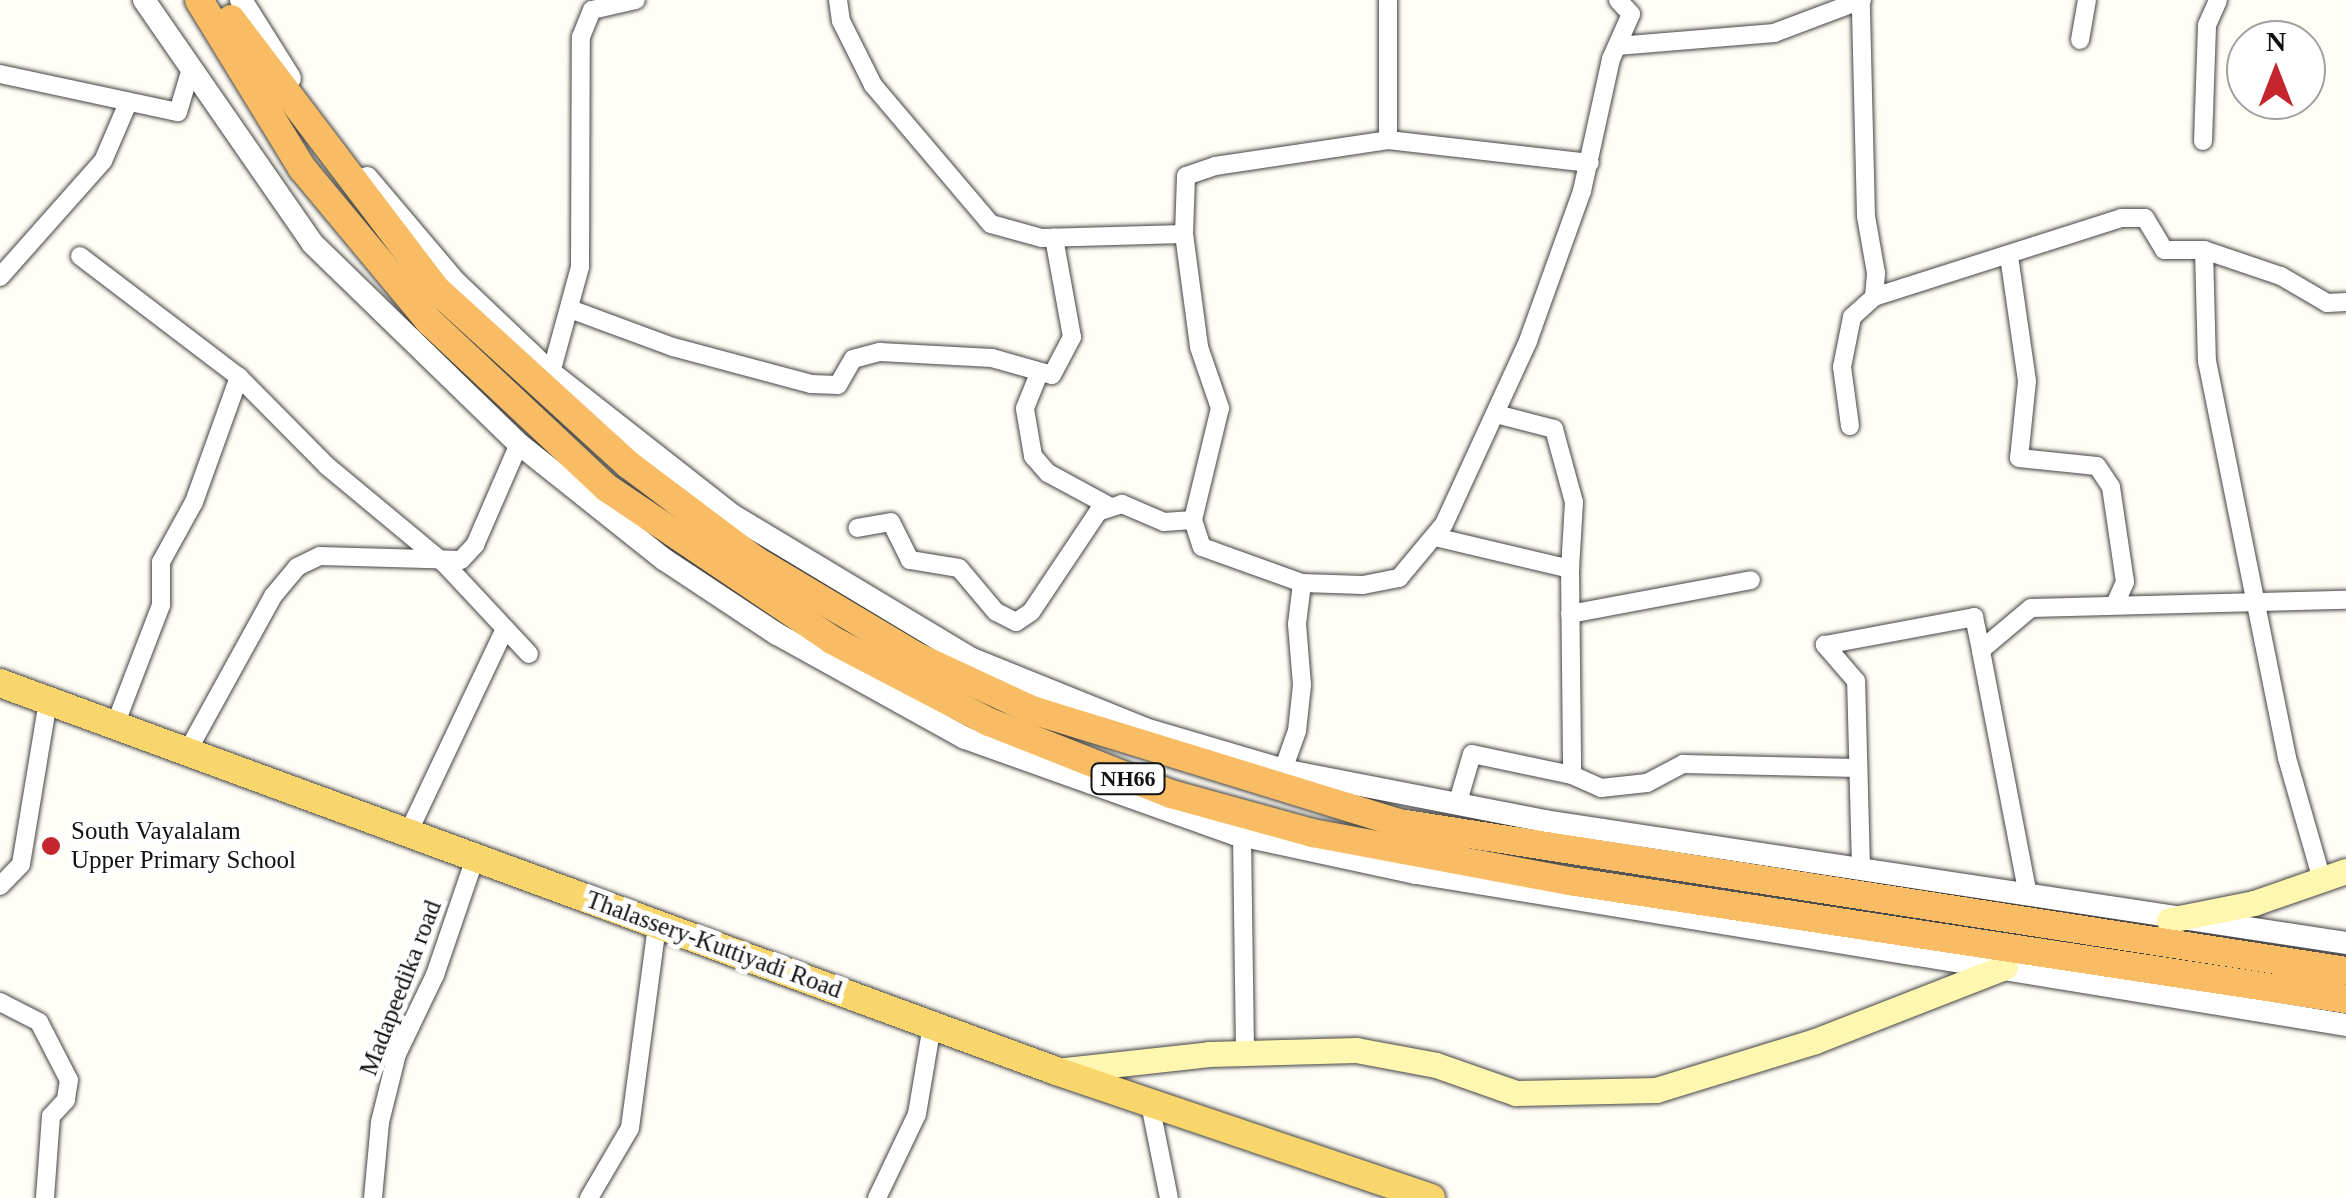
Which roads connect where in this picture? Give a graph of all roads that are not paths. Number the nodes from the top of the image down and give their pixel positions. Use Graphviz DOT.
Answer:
graph roads {
  1 [pos="144,0"];
  2 [pos="199,0"];
  3 [pos="221,0"];
  4 [pos="241,0"];
  5 [pos="636,0"];
  6 [pos="838,0"];
  7 [pos="1388,0"];
  8 [pos="2087,0"];
  9 [pos="2218,0"];
  10 [pos="1862,2"];
  11 [pos="1628,5"];
  12 [pos="2080,40"];
  13 [pos="1616,46"];
  14 [pos="190,72"];
  15 [pos="0,74"];
  16 [pos="128,103"];
  17 [pos="1388,140"];
  18 [pos="2203,141"];
  19 [pos="1590,163"];
  20 [pos="1184,234"];
  21 [pos="1054,238"];
  22 [pos="2204,250"];
  23 [pos="80,256"];
  24 [pos="2009,256"];
  25 [pos="0,277"];
  26 [pos="1874,298"];
  27 [pos="2346,302"];
  28 [pos="570,309"];
  29 [pos="551,373"];
  30 [pos="1038,376"];
  31 [pos="239,377"];
  32 [pos="1496,414"];
  33 [pos="1850,426"];
  34 [pos="520,444"];
  35 [pos="1109,506"];
  36 [pos="1194,520"];
  37 [pos="858,528"];
  38 [pos="1434,537"];
  39 [pos="445,564"];
  40 [pos="1570,569"];
  41 [pos="1751,580"];
  42 [pos="1302,583"];
  43 [pos="2346,600"];
  44 [pos="2115,604"];
  45 [pos="2258,607"];
  46 [pos="1570,614"];
  47 [pos="505,629"];
  48 [pos="1980,650"];
  49 [pos="529,654"];
  50 [pos="0,683"];
  51 [pos="48,700"];
  52 [pos="115,726"];
  53 [pos="187,752"];
  54 [pos="1857,768"];
  55 [pos="1283,770"];
  56 [pos="1572,775"];
  57 [pos="1457,805"];
  58 [pos="408,833"];
  59 [pos="1242,836"];
  60 [pos="476,858"];
  61 [pos="1861,868"];
  62 [pos="2334,875"];
  63 [pos="0,886"];
  64 [pos="2027,890"];
  65 [pos="2169,920"];
  66 [pos="657,924"];
  67 [pos="2346,944"];
  68 [pos="2005,968"];
  69 [pos="2346,971"];
  70 [pos="2346,999"];
  71 [pos="0,1002"];
  72 [pos="2346,1025"];
  73 [pos="932,1026"];
  74 [pos="1245,1054"];
  75 [pos="1056,1071"];
  76 [pos="1150,1104"];
  77 [pos="45,1198"];
  78 [pos="372,1198"];
  79 [pos="589,1198"];
  80 [pos="878,1198"];
  81 [pos="1169,1198"];
  82 [pos="1431,1198"];
  1 -- 14 [label="street"];
  2 -- 70 [label="highway, NH66"];
  3 -- 69 [label="highway, NH66"];
  4 -- 29 [label="street"];
  5 -- 28 [label="street"];
  6 -- 21 [label="street"];
  7 -- 17 [label="street"];
  8 -- 12 [label="street"];
  9 -- 18 [label="street"];
  10 -- 13 [label="street"];
  10 -- 26 [label="street"];
  11 -- 13 [label="street"];
  13 -- 19 [label="street"];
  14 -- 16 [label="street"];
  14 -- 34 [label="street"];
  15 -- 16 [label="street"];
  16 -- 25 [label="street"];
  17 -- 19 [label="street"];
  17 -- 20 [label="street"];
  19 -- 32 [label="street"];
  20 -- 21 [label="street"];
  20 -- 36 [label="street"];
  21 -- 30 [label="street"];
  22 -- 24 [label="street"];
  22 -- 27 [label="street"];
  22 -- 45 [label="street"];
  23 -- 31 [label="street"];
  24 -- 26 [label="street"];
  24 -- 44 [label="street"];
  26 -- 33 [label="street"];
  28 -- 29 [label="street"];
  28 -- 30 [label="street"];
  29 -- 55 [label="street"];
  30 -- 35 [label="street"];
  31 -- 39 [label="street"];
  31 -- 52 [label="street"];
  32 -- 38 [label="street"];
  32 -- 40 [label="street"];
  34 -- 39 [label="street"];
  34 -- 59 [label="street"];
  35 -- 36 [label="street"];
  35 -- 37 [label="street"];
  36 -- 42 [label="street"];
  38 -- 40 [label="street"];
  38 -- 42 [label="street"];
  39 -- 47 [label="street"];
  39 -- 53 [label="street"];
  40 -- 46 [label="street"];
  41 -- 46 [label="street"];
  42 -- 55 [label="street"];
  43 -- 45 [label="street"];
  44 -- 45 [label="street"];
  44 -- 48 [label="street"];
  45 -- 62 [label="street"];
  46 -- 56 [label="street"];
  47 -- 49 [label="street"];
  47 -- 58 [label="street"];
  48 -- 54 [label="street"];
  48 -- 64 [label="street"];
  50 -- 51 [label="main road, Thalassery-Kuttiyadi Road"];
  51 -- 52 [label="main road, Thalassery-Kuttiyadi Road"];
  51 -- 63 [label="street"];
  52 -- 53 [label="main road, Thalassery-Kuttiyadi Road"];
  53 -- 58 [label="main road, Thalassery-Kuttiyadi Road"];
  54 -- 56 [label="street"];
  54 -- 61 [label="street"];
  55 -- 57 [label="street"];
  56 -- 57 [label="street"];
  57 -- 61 [label="street"];
  58 -- 60 [label="main road, Thalassery-Kuttiyadi Road"];
  59 -- 68 [label="street"];
  59 -- 74 [label="street"];
  60 -- 66 [label="main road, Thalassery-Kuttiyadi Road"];
  60 -- 78 [label="street, Madapeedika road"];
  61 -- 64 [label="street"];
  62 -- 65 [label="main road"];
  64 -- 65 [label="street"];
  65 -- 67 [label="street"];
  66 -- 73 [label="main road, Thalassery-Kuttiyadi Road"];
  66 -- 79 [label="street"];
  68 -- 72 [label="street"];
  68 -- 74 [label="main road"];
  71 -- 77 [label="street"];
  73 -- 75 [label="main road, Thalassery-Kuttiyadi Road"];
  73 -- 80 [label="street"];
  74 -- 75 [label="main road"];
  75 -- 76 [label="main road, Thalassery-Kuttiyadi Road"];
  76 -- 81 [label="street"];
  76 -- 82 [label="main road, Thalassery-Kuttiyadi Road"];
}
